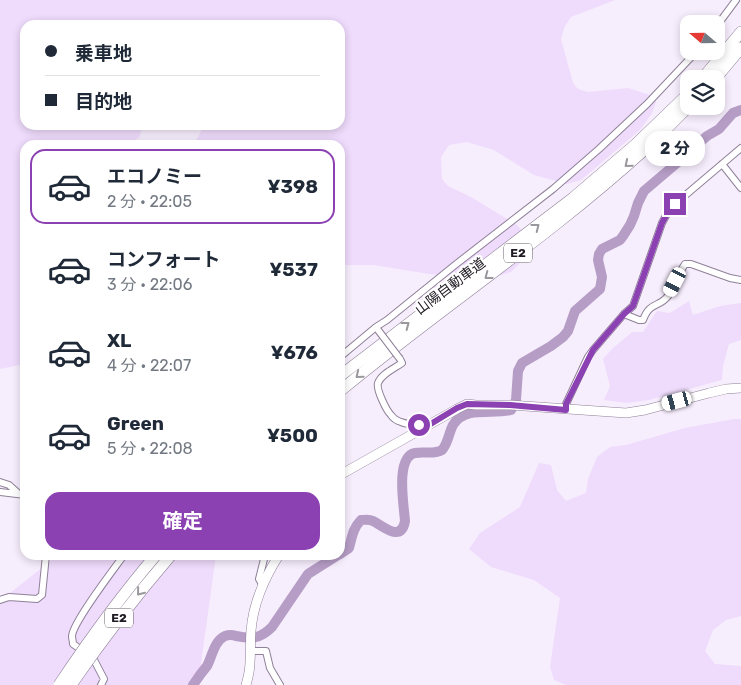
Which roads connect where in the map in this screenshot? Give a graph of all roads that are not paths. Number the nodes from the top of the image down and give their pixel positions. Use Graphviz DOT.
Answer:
graph roads {
  1 [pos="736,0"];
  2 [pos="725,15"];
  3 [pos="741,32"];
  4 [pos="741,48"];
  5 [pos="689,60"];
  6 [pos="709,70"];
  7 [pos="723,70"];
  8 [pos="680,101"];
  9 [pos="680,115"];
  10 [pos="741,148"];
  11 [pos="722,164"];
  12 [pos="741,188"];
  13 [pos="741,280"];
  14 [pos="624,314"];
  15 [pos="377,328"];
  16 [pos="345,354"];
  17 [pos="345,372"];
  18 [pos="345,387"];
  19 [pos="741,388"];
  20 [pos="566,410"];
  21 [pos="424,428"];
  22 [pos="345,472"];
  23 [pos="0,482"];
  24 [pos="0,492"];
  25 [pos="20,493"];
  26 [pos="20,495"];
  27 [pos="46,560"];
  28 [pos="120,560"];
  29 [pos="152,560"];
  30 [pos="167,560"];
  31 [pos="264,560"];
  32 [pos="276,560"];
  33 [pos="263,586"];
  34 [pos="0,600"];
  35 [pos="250,647"];
  36 [pos="59,685"];
  37 [pos="71,685"];
  38 [pos="101,685"];
  39 [pos="246,685"];
  40 [pos="280,685"];
  1 -- 2 [label="street"];
  3 -- 6 [label="highway"];
  4 -- 7 [label="highway"];
  5 -- 15 [label="street"];
  17 -- 8 [label="highway, 山陽自動車道 / E2, one-way"];
  9 -- 18 [label="highway, 山陽自動車道 / E2, one-way"];
  10 -- 11 [label="street"];
  11 -- 12 [label="street"];
  11 -- 14 [label="street"];
  13 -- 14 [label="street"];
  14 -- 20 [label="street"];
  15 -- 16 [label="street"];
  15 -- 21 [label="street, bridge"];
  19 -- 20 [label="street"];
  20 -- 21 [label="street"];
  21 -- 22 [label="street"];
  23 -- 25 [label="street"];
  24 -- 26 [label="street"];
  27 -- 34 [label="street"];
  28 -- 38 [label="street"];
  29 -- 36 [label="highway, E2, bridge"];
  30 -- 37 [label="highway, E2, one-way, bridge"];
  31 -- 33 [label="street"];
  32 -- 33 [label="street"];
  33 -- 35 [label="street"];
  35 -- 39 [label="street"];
  35 -- 40 [label="street"];
}
